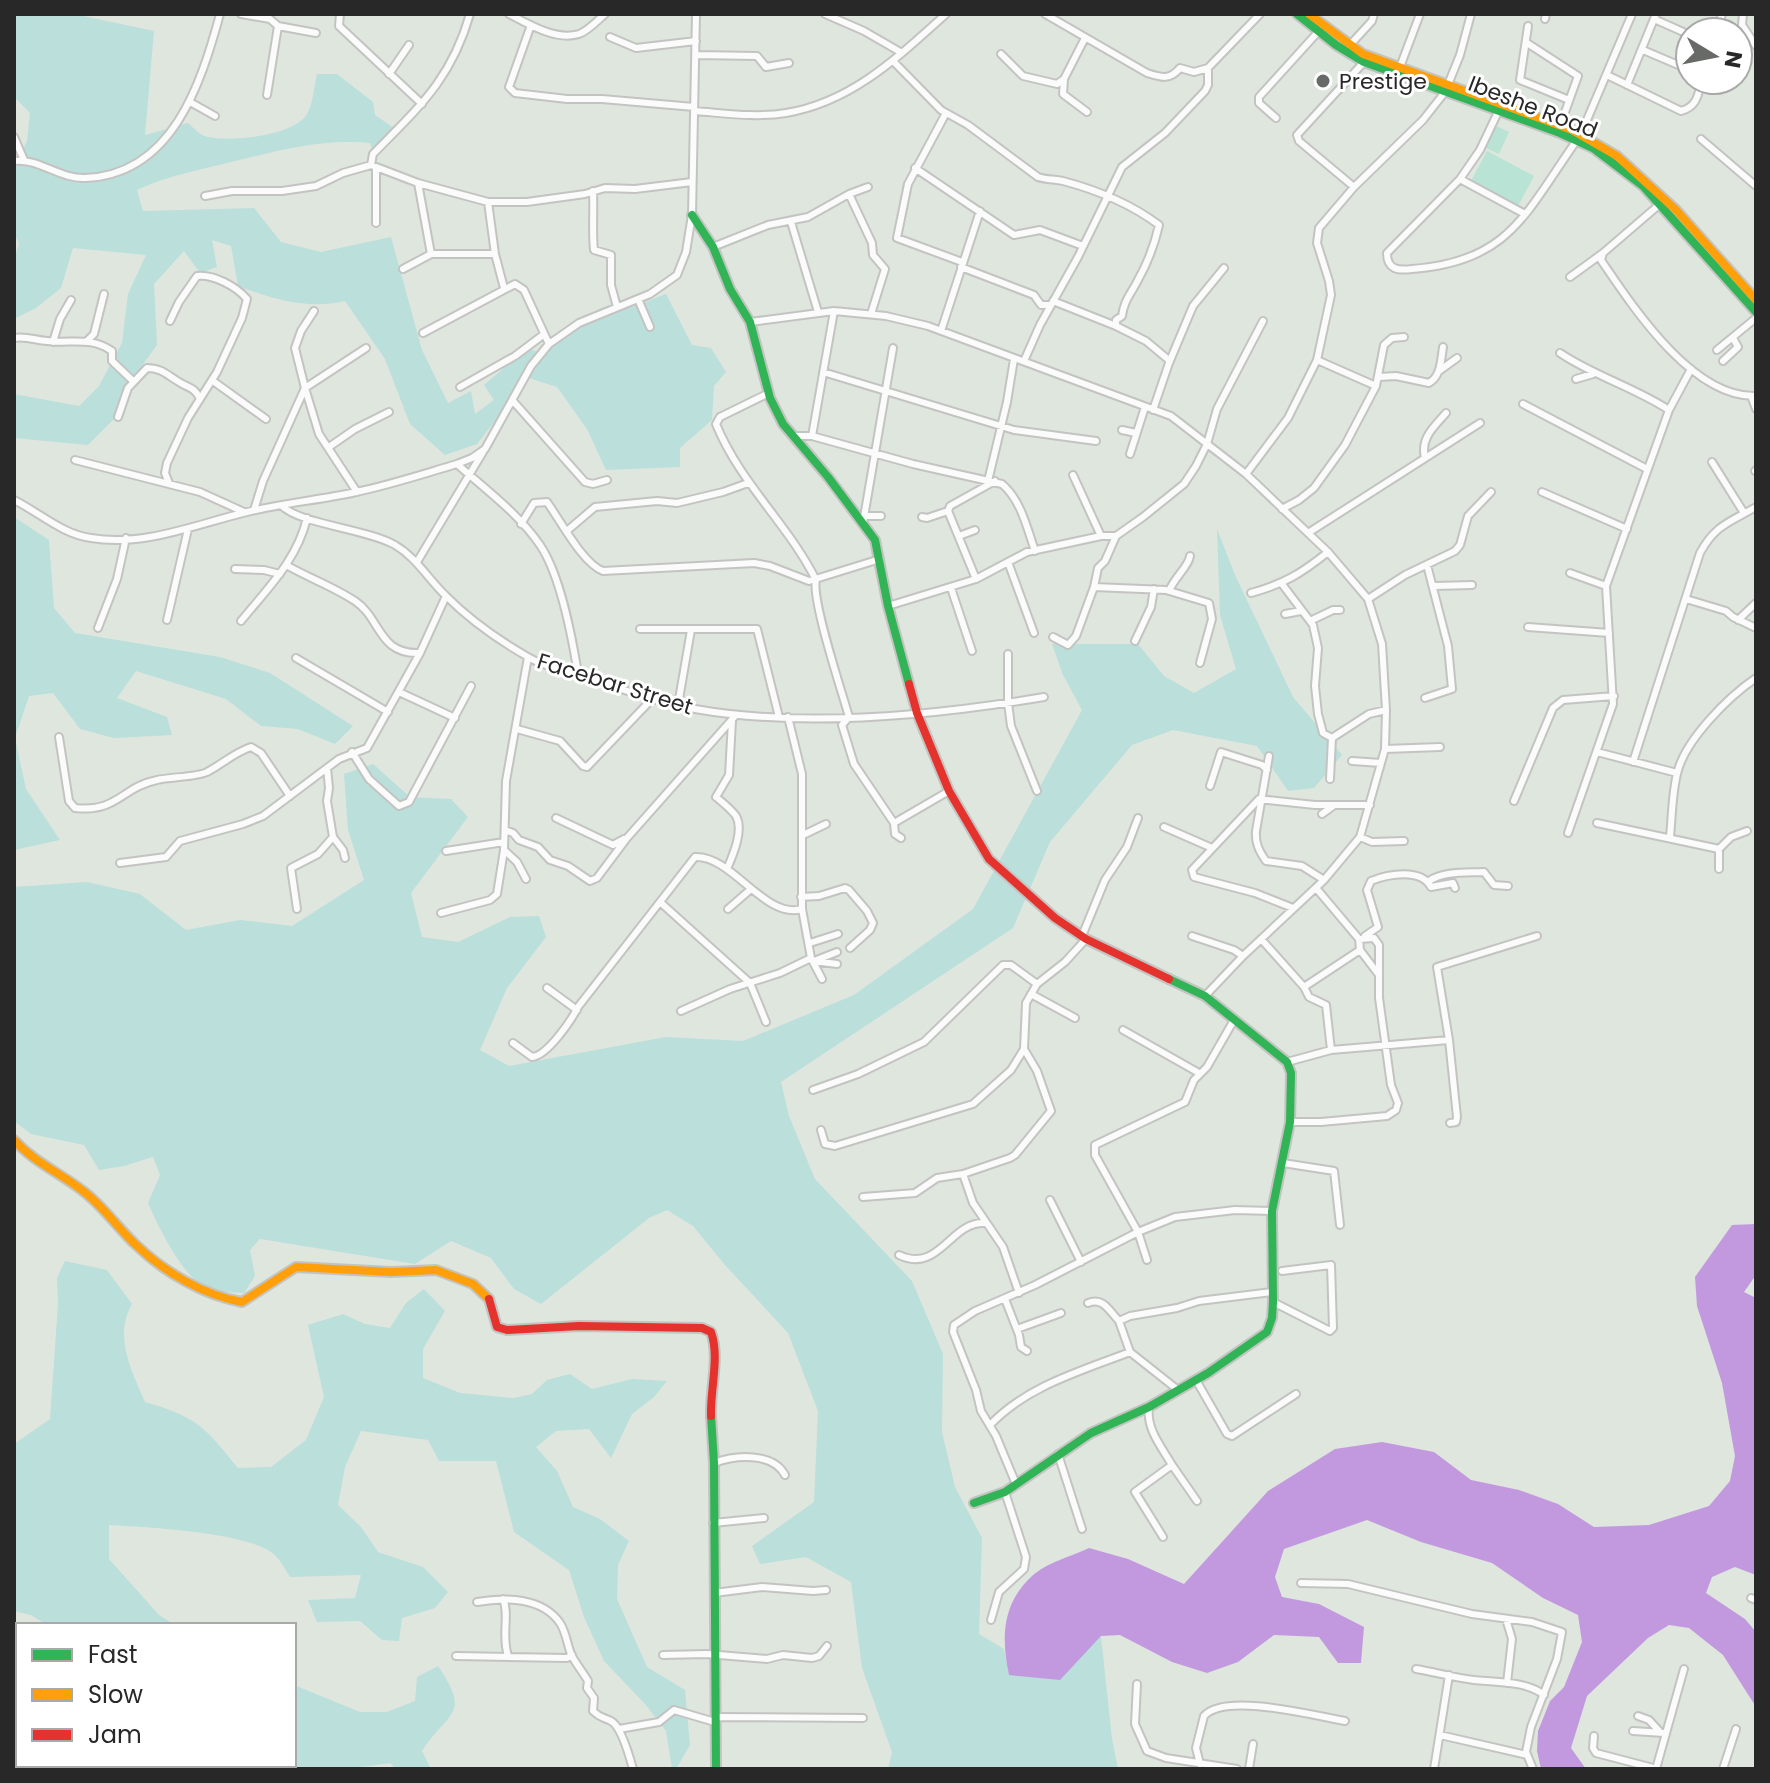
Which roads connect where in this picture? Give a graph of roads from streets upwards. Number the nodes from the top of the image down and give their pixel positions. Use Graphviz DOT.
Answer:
graph roads {
  1 [pos="220,14"];
  2 [pos="241,14"];
  3 [pos="340,14"];
  4 [pos="470,14"];
  5 [pos="509,14"];
  6 [pos="605,14"];
  7 [pos="696,14"];
  8 [pos="825,14"];
  9 [pos="946,14"];
  10 [pos="1045,14"];
  11 [pos="1260,14"];
  12 [pos="1297,14"];
  13 [pos="1309,14"];
  14 [pos="1374,14"];
  15 [pos="1420,14"];
  16 [pos="1471,14"];
  17 [pos="1632,14"];
  18 [pos="1743,14"];
  19 [pos="272,16"];
  20 [pos="1655,16"];
  21 [pos="1055,17"];
  22 [pos="531,25"];
  23 [pos="278,26"];
  24 [pos="1528,26"];
  25 [pos="1674,26"];
  26 [pos="1318,32"];
  27 [pos="316,33"];
  28 [pos="610,37"];
  29 [pos="1085,38"];
  30 [pos="696,41"];
  31 [pos="1527,43"];
  32 [pos="409,45"];
  33 [pos="1349,46"];
  34 [pos="1756,46"];
  35 [pos="1643,50"];
  36 [pos="902,53"];
  37 [pos="1001,54"];
  38 [pos="696,55"];
  39 [pos="893,61"];
  40 [pos="1364,62"];
  41 [pos="789,63"];
  42 [pos="1674,63"];
  43 [pos="1400,67"];
  44 [pos="1208,68"];
  45 [pos="389,74"];
  46 [pos="1607,75"];
  47 [pos="1064,79"];
  48 [pos="1627,85"];
  49 [pos="1446,89"];
  50 [pos="267,95"];
  51 [pos="1697,96"];
  52 [pos="1569,100"];
  53 [pos="190,102"];
  54 [pos="422,104"];
  55 [pos="694,109"];
  56 [pos="1499,110"];
  57 [pos="1087,112"];
  58 [pos="946,113"];
  59 [pos="215,116"];
  60 [pos="1276,118"];
  61 [pos="1560,126"];
  62 [pos="14,137"];
  63 [pos="1579,137"];
  64 [pos="1701,139"];
  65 [pos="24,160"];
  66 [pos="14,161"];
  67 [pos="374,166"];
  68 [pos="915,168"];
  69 [pos="1460,179"];
  70 [pos="692,182"];
  71 [pos="418,183"];
  72 [pos="1756,186"];
  73 [pos="868,187"];
  74 [pos="1354,187"];
  75 [pos="593,191"];
  76 [pos="849,194"];
  77 [pos="205,196"];
  78 [pos="1108,196"];
  79 [pos="488,202"];
  80 [pos="1660,203"];
  81 [pos="980,211"];
  82 [pos="1525,214"];
  83 [pos="692,215"];
  84 [pos="791,222"];
  85 [pos="376,223"];
  86 [pos="1083,246"];
  87 [pos="713,247"];
  88 [pos="1603,253"];
  89 [pos="431,254"];
  90 [pos="495,254"];
  91 [pos="962,265"];
  92 [pos="1224,268"];
  93 [pos="403,269"];
  94 [pos="1570,277"];
  95 [pos="504,288"];
  96 [pos="104,294"];
  97 [pos="638,299"];
  98 [pos="71,300"];
  99 [pos="1756,300"];
  100 [pos="1051,303"];
  101 [pos="617,307"];
  102 [pos="314,311"];
  103 [pos="834,311"];
  104 [pos="818,312"];
  105 [pos="1756,312"];
  106 [pos="871,314"];
  107 [pos="1756,318"];
  108 [pos="170,321"];
  109 [pos="1263,321"];
  110 [pos="750,322"];
  111 [pos="1116,326"];
  112 [pos="650,327"];
  113 [pos="941,331"];
  114 [pos="423,333"];
  115 [pos="543,335"];
  116 [pos="1404,337"];
  117 [pos="14,338"];
  118 [pos="1733,338"];
  119 [pos="87,341"];
  120 [pos="53,342"];
  121 [pos="549,344"];
  122 [pos="1443,347"];
  123 [pos="366,348"];
  124 [pos="893,348"];
  125 [pos="1717,350"];
  126 [pos="1560,353"];
  127 [pos="1457,358"];
  128 [pos="1014,359"];
  129 [pos="1317,360"];
  130 [pos="1024,361"];
  131 [pos="1170,361"];
  132 [pos="1723,361"];
  133 [pos="1691,369"];
  134 [pos="1439,371"];
  135 [pos="823,372"];
  136 [pos="1597,374"];
  137 [pos="1379,377"];
  138 [pos="1576,379"];
  139 [pos="133,381"];
  140 [pos="213,381"];
  141 [pos="1376,386"];
  142 [pos="460,387"];
  143 [pos="305,388"];
  144 [pos="885,390"];
  145 [pos="769,393"];
  146 [pos="1753,396"];
  147 [pos="200,399"];
  148 [pos="513,401"];
  149 [pos="1523,404"];
  150 [pos="1145,407"];
  151 [pos="1756,409"];
  152 [pos="1153,410"];
  153 [pos="1669,410"];
  154 [pos="389,412"];
  155 [pos="1446,413"];
  156 [pos="118,417"];
  157 [pos="266,419"];
  158 [pos="1480,423"];
  159 [pos="1000,424"];
  160 [pos="1122,430"];
  161 [pos="1136,433"];
  162 [pos="794,436"];
  163 [pos="812,436"];
  164 [pos="1096,441"];
  165 [pos="1207,444"];
  166 [pos="329,447"];
  167 [pos="485,449"];
  168 [pos="873,453"];
  169 [pos="1130,454"];
  170 [pos="1425,458"];
  171 [pos="75,460"];
  172 [pos="1712,462"];
  173 [pos="457,464"];
  174 [pos="1647,469"];
  175 [pos="468,474"];
  176 [pos="1246,474"];
  177 [pos="1073,475"];
  178 [pos="607,480"];
  179 [pos="992,481"];
  180 [pos="169,483"];
  181 [pos="748,483"];
  182 [pos="357,492"];
  183 [pos="1491,492"];
  184 [pos="1542,492"];
  185 [pos="14,500"];
  186 [pos="282,506"];
  187 [pos="1756,507"];
  188 [pos="1282,509"];
  189 [pos="254,510"];
  190 [pos="948,511"];
  191 [pos="244,512"];
  192 [pos="1744,513"];
  193 [pos="881,516"];
  194 [pos="922,517"];
  195 [pos="307,518"];
  196 [pos="863,519"];
  197 [pos="521,524"];
  198 [pos="188,529"];
  199 [pos="1627,529"];
  200 [pos="568,530"];
  201 [pos="975,530"];
  202 [pos="1308,533"];
  203 [pos="959,536"];
  204 [pos="1101,536"];
  205 [pos="1116,536"];
  206 [pos="126,538"];
  207 [pos="1035,551"];
  208 [pos="1328,552"];
  209 [pos="1190,556"];
  210 [pos="880,559"];
  211 [pos="417,562"];
  212 [pos="1008,562"];
  213 [pos="1427,565"];
  214 [pos="288,566"];
  215 [pos="235,569"];
  216 [pos="1570,573"];
  217 [pos="280,574"];
  218 [pos="976,579"];
  219 [pos="816,580"];
  220 [pos="1282,584"];
  221 [pos="1472,585"];
  222 [pos="1434,586"];
  223 [pos="1606,586"];
  224 [pos="1094,587"];
  225 [pos="951,588"];
  226 [pos="1154,589"];
  227 [pos="1169,591"];
  228 [pos="1251,593"];
  229 [pos="446,596"];
  230 [pos="1368,599"];
  231 [pos="1686,599"];
  232 [pos="1756,603"];
  233 [pos="888,606"];
  234 [pos="1340,610"];
  235 [pos="1301,611"];
  236 [pos="1285,614"];
  237 [pos="167,620"];
  238 [pos="1738,620"];
  239 [pos="241,621"];
  240 [pos="1310,621"];
  241 [pos="1528,627"];
  242 [pos="98,628"];
  243 [pos="1756,628"];
  244 [pos="640,629"];
  245 [pos="691,630"];
  246 [pos="1034,633"];
  247 [pos="1609,633"];
  248 [pos="1053,637"];
  249 [pos="1135,641"];
  250 [pos="972,651"];
  251 [pos="420,653"];
  252 [pos="1008,654"];
  253 [pos="528,657"];
  254 [pos="296,658"];
  255 [pos="1200,663"];
  256 [pos="578,674"];
  257 [pos="1756,678"];
  258 [pos="471,686"];
  259 [pos="399,692"];
  260 [pos="1614,696"];
  261 [pos="1044,697"];
  262 [pos="1425,698"];
  263 [pos="652,699"];
  264 [pos="1008,703"];
  265 [pos="678,705"];
  266 [pos="1386,710"];
  267 [pos="388,712"];
  268 [pos="917,713"];
  269 [pos="779,717"];
  270 [pos="788,717"];
  271 [pos="849,717"];
  272 [pos="455,718"];
  273 [pos="734,718"];
  274 [pos="517,729"];
  275 [pos="59,737"];
  276 [pos="1332,738"];
  277 [pos="1440,747"];
  278 [pos="1385,749"];
  279 [pos="352,752"];
  280 [pos="1597,752"];
  281 [pos="1269,756"];
  282 [pos="1352,761"];
  283 [pos="1633,762"];
  284 [pos="1381,763"];
  285 [pos="327,768"];
  286 [pos="1267,770"];
  287 [pos="1677,773"];
  288 [pos="1330,779"];
  289 [pos="1210,786"];
  290 [pos="949,791"];
  291 [pos="1037,791"];
  292 [pos="290,796"];
  293 [pos="1263,798"];
  294 [pos="1514,801"];
  295 [pos="1370,805"];
  296 [pos="1333,806"];
  297 [pos="1322,814"];
  298 [pos="556,818"];
  299 [pos="1138,818"];
  300 [pos="894,823"];
  301 [pos="1597,823"];
  302 [pos="826,824"];
  303 [pos="1164,827"];
  304 [pos="505,830"];
  305 [pos="1747,831"];
  306 [pos="1568,833"];
  307 [pos="803,835"];
  308 [pos="333,837"];
  309 [pos="1360,837"];
  310 [pos="1670,837"];
  311 [pos="627,838"];
  312 [pos="901,838"];
  313 [pos="1404,841"];
  314 [pos="504,846"];
  315 [pos="1212,848"];
  316 [pos="1719,849"];
  317 [pos="446,851"];
  318 [pos="345,858"];
  319 [pos="120,863"];
  320 [pos="727,869"];
  321 [pos="1719,869"];
  322 [pos="526,879"];
  323 [pos="1324,880"];
  324 [pos="1429,881"];
  325 [pos="1508,886"];
  326 [pos="1316,888"];
  327 [pos="1455,888"];
  328 [pos="751,889"];
  329 [pos="801,897"];
  330 [pos="660,902"];
  331 [pos="1293,908"];
  332 [pos="297,909"];
  333 [pos="728,909"];
  334 [pos="802,909"];
  335 [pos="441,913"];
  336 [pos="838,934"];
  337 [pos="1192,936"];
  338 [pos="1537,936"];
  339 [pos="1084,938"];
  340 [pos="1361,938"];
  341 [pos="1261,939"];
  342 [pos="810,943"];
  343 [pos="850,948"];
  344 [pos="1360,950"];
  345 [pos="837,952"];
  346 [pos="1243,956"];
  347 [pos="813,959"];
  348 [pos="837,964"];
  349 [pos="1379,975"];
  350 [pos="822,979"];
  351 [pos="750,983"];
  352 [pos="1037,984"];
  353 [pos="1304,987"];
  354 [pos="547,988"];
  355 [pos="1031,994"];
  356 [pos="1205,996"];
  357 [pos="577,1010"];
  358 [pos="681,1011"];
  359 [pos="1075,1018"];
  360 [pos="1234,1020"];
  361 [pos="766,1022"];
  362 [pos="1123,1030"];
  363 [pos="1449,1040"];
  364 [pos="513,1043"];
  365 [pos="1386,1046"];
  366 [pos="1024,1049"];
  367 [pos="1331,1050"];
  368 [pos="1287,1062"];
  369 [pos="1199,1073"];
  370 [pos="813,1090"];
  371 [pos="1290,1122"];
  372 [pos="1450,1123"];
  373 [pos="821,1130"];
  374 [pos="14,1140"];
  375 [pos="1283,1163"];
  376 [pos="963,1174"];
  377 [pos="863,1197"];
  378 [pos="1050,1200"];
  379 [pos="1272,1211"];
  380 [pos="981,1221"];
  381 [pos="1340,1225"];
  382 [pos="1138,1232"];
  383 [pos="899,1255"];
  384 [pos="1147,1260"];
  385 [pos="1081,1262"];
  386 [pos="1282,1271"];
  387 [pos="1019,1293"];
  388 [pos="1272,1297"];
  389 [pos="1005,1299"];
  390 [pos="1088,1303"];
  391 [pos="1061,1313"];
  392 [pos="1119,1321"];
  393 [pos="1017,1329"];
  394 [pos="1027,1351"];
  395 [pos="1130,1352"];
  396 [pos="1196,1380"];
  397 [pos="1178,1390"];
  398 [pos="1296,1394"];
  399 [pos="1149,1407"];
  400 [pos="990,1425"];
  401 [pos="1058,1454"];
  402 [pos="714,1463"];
  403 [pos="1172,1465"];
  404 [pos="785,1475"];
  405 [pos="1016,1484"];
  406 [pos="1005,1492"];
  407 [pos="1197,1501"];
  408 [pos="974,1503"];
  409 [pos="764,1518"];
  410 [pos="713,1523"];
  411 [pos="1082,1529"];
  412 [pos="1163,1537"];
  413 [pos="1301,1583"];
  414 [pos="826,1590"];
  415 [pos="714,1593"];
  416 [pos="503,1599"];
  417 [pos="477,1602"];
  418 [pos="1506,1619"];
  419 [pos="991,1620"];
  420 [pos="827,1646"];
  421 [pos="572,1655"];
  422 [pos="663,1655"];
  423 [pos="456,1656"];
  424 [pos="508,1656"];
  425 [pos="715,1656"];
  426 [pos="1416,1669"];
  427 [pos="1684,1669"];
  428 [pos="1449,1675"];
  429 [pos="1507,1683"];
  430 [pos="1137,1684"];
  431 [pos="1544,1695"];
  432 [pos="1638,1716"];
  433 [pos="863,1718"];
  434 [pos="715,1720"];
  435 [pos="1345,1721"];
  436 [pos="619,1729"];
  437 [pos="1736,1729"];
  438 [pos="1633,1731"];
  439 [pos="1662,1733"];
  440 [pos="1440,1735"];
  441 [pos="1594,1736"];
  442 [pos="1253,1744"];
  443 [pos="1527,1755"];
  444 [pos="1200,1764"];
  445 [pos="633,1769"];
  446 [pos="716,1769"];
  447 [pos="1237,1769"];
  448 [pos="1249,1769"];
  449 [pos="1434,1769"];
  450 [pos="1533,1769"];
  451 [pos="1656,1769"];
  452 [pos="1723,1769"];
  1 -- 53 [label="street"];
  2 -- 19 [label="street"];
  3 -- 45 [label="street"];
  4 -- 54 [label="street"];
  5 -- 22 [label="street"];
  6 -- 22 [label="street"];
  7 -- 30 [label="street"];
  8 -- 36 [label="street"];
  9 -- 36 [label="street"];
  10 -- 21 [label="street"];
  11 -- 44 [label="street"];
  12 -- 26 [label="street, Ibeshe Road"];
  13 -- 33 [label="street, Ibeshe Road"];
  14 -- 33 [label="street"];
  15 -- 43 [label="street"];
  16 -- 49 [label="street"];
  17 -- 46 [label="street"];
  18 -- 34 [label="street"];
  19 -- 23 [label="street"];
  20 -- 25 [label="street"];
  20 -- 35 [label="street"];
  21 -- 29 [label="street"];
  22 -- 55 [label="street"];
  23 -- 27 [label="street"];
  23 -- 50 [label="street"];
  24 -- 31 [label="street"];
  26 -- 40 [label="street, Ibeshe Road"];
  26 -- 60 [label="street"];
  28 -- 30 [label="street"];
  29 -- 44 [label="street"];
  29 -- 47 [label="street"];
  30 -- 38 [label="street"];
  31 -- 52 [label="street"];
  31 -- 52 [label="street"];
  32 -- 45 [label="street"];
  33 -- 43 [label="street, Ibeshe Road"];
  35 -- 42 [label="street"];
  35 -- 48 [label="street"];
  36 -- 39 [label="street"];
  37 -- 47 [label="street"];
  38 -- 41 [label="street"];
  38 -- 55 [label="street"];
  39 -- 55 [label="street"];
  39 -- 58 [label="street"];
  40 -- 49 [label="street, Ibeshe Road"];
  40 -- 74 [label="street"];
  43 -- 49 [label="street, Ibeshe Road"];
  44 -- 78 [label="street"];
  45 -- 54 [label="street"];
  46 -- 48 [label="street"];
  46 -- 63 [label="street"];
  47 -- 57 [label="street"];
  48 -- 51 [label="street"];
  49 -- 56 [label="street, Ibeshe Road"];
  49 -- 61 [label="street, Ibeshe Road"];
  49 -- 74 [label="street"];
  52 -- 61 [label="street"];
  53 -- 59 [label="street"];
  53 -- 65 [label="street"];
  54 -- 67 [label="street"];
  55 -- 70 [label="street"];
  56 -- 63 [label="street, Ibeshe Road"];
  56 -- 69 [label="street"];
  58 -- 68 [label="street"];
  58 -- 78 [label="street"];
  61 -- 63 [label="street, Ibeshe Road"];
  62 -- 65 [label="street"];
  63 -- 80 [label="street, Ibeshe Road"];
  63 -- 82 [label="street"];
  63 -- 99 [label="street, Ibeshe Road"];
  64 -- 72 [label="street"];
  65 -- 66 [label="street"];
  67 -- 71 [label="street"];
  67 -- 77 [label="street"];
  67 -- 85 [label="street"];
  68 -- 81 [label="street"];
  68 -- 91 [label="street"];
  69 -- 82 [label="street"];
  69 -- 82 [label="street"];
  70 -- 75 [label="street"];
  70 -- 83 [label="street"];
  71 -- 79 [label="street"];
  71 -- 89 [label="street"];
  73 -- 76 [label="street"];
  74 -- 129 [label="street"];
  75 -- 79 [label="street"];
  75 -- 101 [label="street"];
  76 -- 84 [label="street"];
  76 -- 106 [label="street"];
  78 -- 86 [label="street"];
  78 -- 111 [label="street"];
  79 -- 90 [label="street"];
  80 -- 88 [label="street"];
  80 -- 105 [label="street, Ibeshe Road"];
  81 -- 86 [label="street"];
  81 -- 91 [label="street"];
  83 -- 87 [label="street"];
  83 -- 97 [label="street"];
  84 -- 87 [label="street"];
  84 -- 104 [label="street"];
  86 -- 100 [label="street"];
  87 -- 110 [label="street"];
  88 -- 94 [label="street"];
  88 -- 133 [label="street"];
  89 -- 90 [label="street"];
  89 -- 93 [label="street"];
  90 -- 95 [label="street"];
  91 -- 100 [label="street"];
  91 -- 113 [label="street"];
  92 -- 131 [label="street"];
  95 -- 114 [label="street"];
  95 -- 115 [label="street"];
  96 -- 119 [label="street"];
  97 -- 101 [label="street"];
  97 -- 112 [label="street"];
  98 -- 120 [label="street"];
  100 -- 111 [label="street"];
  100 -- 130 [label="street"];
  101 -- 121 [label="street"];
  102 -- 143 [label="street"];
  103 -- 104 [label="street"];
  103 -- 106 [label="street"];
  103 -- 135 [label="street"];
  104 -- 110 [label="street"];
  106 -- 113 [label="street"];
  107 -- 118 [label="street"];
  108 -- 140 [label="street"];
  109 -- 165 [label="street"];
  110 -- 145 [label="street"];
  111 -- 131 [label="street"];
  113 -- 128 [label="street"];
  115 -- 121 [label="street"];
  115 -- 142 [label="street"];
  116 -- 137 [label="street"];
  117 -- 120 [label="street"];
  118 -- 125 [label="street"];
  118 -- 132 [label="street"];
  119 -- 120 [label="street"];
  119 -- 139 [label="street"];
  121 -- 148 [label="street"];
  122 -- 134 [label="street"];
  123 -- 143 [label="street"];
  124 -- 144 [label="street"];
  126 -- 136 [label="street"];
  127 -- 134 [label="street"];
  128 -- 130 [label="street"];
  128 -- 159 [label="street"];
  129 -- 141 [label="street"];
  129 -- 176 [label="street"];
  130 -- 150 [label="street"];
  131 -- 152 [label="street"];
  133 -- 146 [label="street"];
  133 -- 153 [label="street"];
  134 -- 137 [label="street"];
  135 -- 144 [label="street"];
  135 -- 163 [label="street"];
  136 -- 138 [label="street"];
  136 -- 153 [label="street"];
  137 -- 141 [label="street"];
  139 -- 147 [label="street"];
  139 -- 156 [label="street"];
  140 -- 147 [label="street"];
  140 -- 157 [label="street"];
  141 -- 188 [label="street"];
  143 -- 166 [label="street"];
  143 -- 189 [label="street"];
  144 -- 159 [label="street"];
  144 -- 168 [label="street"];
  145 -- 162 [label="street"];
  145 -- 181 [label="street"];
  146 -- 151 [label="street"];
  147 -- 180 [label="street"];
  148 -- 167 [label="street"];
  148 -- 178 [label="street"];
  149 -- 174 [label="street"];
  150 -- 152 [label="street"];
  150 -- 161 [label="street"];
  152 -- 165 [label="street"];
  153 -- 174 [label="street"];
  154 -- 166 [label="street"];
  155 -- 170 [label="street"];
  158 -- 170 [label="street"];
  159 -- 164 [label="street"];
  159 -- 179 [label="street"];
  160 -- 161 [label="street"];
  161 -- 169 [label="street"];
  162 -- 163 [label="street"];
  162 -- 196 [label="street"];
  163 -- 168 [label="street"];
  165 -- 176 [label="street"];
  165 -- 205 [label="street"];
  166 -- 182 [label="street"];
  167 -- 173 [label="street"];
  167 -- 175 [label="street"];
  168 -- 179 [label="street"];
  168 -- 196 [label="street"];
  170 -- 202 [label="street"];
  171 -- 180 [label="street"];
  172 -- 192 [label="street"];
  173 -- 175 [label="street"];
  173 -- 182 [label="street"];
  174 -- 199 [label="street"];
  175 -- 197 [label="street"];
  175 -- 211 [label="street"];
  176 -- 188 [label="street"];
  177 -- 204 [label="street"];
  179 -- 190 [label="street"];
  179 -- 207 [label="street"];
  180 -- 191 [label="street"];
  181 -- 200 [label="street"];
  181 -- 219 [label="street"];
  182 -- 186 [label="street"];
  183 -- 213 [label="street"];
  184 -- 199 [label="street"];
  185 -- 206 [label="street"];
  186 -- 189 [label="street"];
  186 -- 195 [label="street, Facebar Street"];
  187 -- 192 [label="street"];
  188 -- 202 [label="street"];
  189 -- 191 [label="street"];
  190 -- 194 [label="street"];
  190 -- 203 [label="street"];
  191 -- 198 [label="street"];
  192 -- 231 [label="street"];
  193 -- 196 [label="street"];
  195 -- 211 [label="street, Facebar Street"];
  195 -- 214 [label="street"];
  196 -- 210 [label="street"];
  197 -- 200 [label="street"];
  197 -- 256 [label="street"];
  198 -- 206 [label="street"];
  198 -- 237 [label="street"];
  199 -- 223 [label="street"];
  200 -- 219 [label="street"];
  201 -- 203 [label="street"];
  202 -- 208 [label="street"];
  203 -- 218 [label="street"];
  204 -- 205 [label="street"];
  204 -- 207 [label="street"];
  205 -- 224 [label="street"];
  206 -- 242 [label="street"];
  207 -- 212 [label="street"];
  208 -- 220 [label="street"];
  208 -- 230 [label="street"];
  209 -- 227 [label="street"];
  210 -- 219 [label="street"];
  210 -- 233 [label="street"];
  211 -- 229 [label="street, Facebar Street"];
  212 -- 218 [label="street"];
  212 -- 246 [label="street"];
  213 -- 222 [label="street"];
  213 -- 230 [label="street"];
  214 -- 217 [label="street"];
  214 -- 251 [label="street"];
  215 -- 217 [label="street"];
  216 -- 223 [label="street"];
  217 -- 239 [label="street"];
  218 -- 225 [label="street"];
  219 -- 271 [label="street"];
  220 -- 228 [label="street"];
  220 -- 235 [label="street"];
  221 -- 222 [label="street"];
  222 -- 262 [label="street"];
  223 -- 247 [label="street"];
  224 -- 226 [label="street"];
  224 -- 248 [label="street"];
  225 -- 233 [label="street"];
  225 -- 250 [label="street"];
  226 -- 227 [label="street"];
  226 -- 249 [label="street"];
  227 -- 255 [label="street"];
  229 -- 251 [label="street"];
  229 -- 253 [label="street, Facebar Street"];
  230 -- 266 [label="street"];
  231 -- 238 [label="street"];
  231 -- 283 [label="street"];
  232 -- 238 [label="street"];
  233 -- 268 [label="street"];
  234 -- 240 [label="street"];
  235 -- 236 [label="street"];
  235 -- 240 [label="street"];
  238 -- 243 [label="street"];
  240 -- 276 [label="street"];
  241 -- 247 [label="street"];
  244 -- 245 [label="street"];
  245 -- 265 [label="street"];
  245 -- 269 [label="street"];
  247 -- 260 [label="street"];
  251 -- 259 [label="street"];
  252 -- 264 [label="street"];
  253 -- 256 [label="street, Facebar Street"];
  253 -- 274 [label="street"];
  254 -- 267 [label="street"];
  256 -- 263 [label="street, Facebar Street"];
  257 -- 287 [label="street"];
  258 -- 272 [label="street"];
  259 -- 267 [label="street"];
  259 -- 272 [label="street"];
  260 -- 280 [label="street"];
  260 -- 294 [label="street"];
  261 -- 264 [label="street, Facebar Street"];
  263 -- 265 [label="street, Facebar Street"];
  263 -- 274 [label="street"];
  264 -- 268 [label="street, Facebar Street"];
  264 -- 291 [label="street"];
  265 -- 273 [label="street, Facebar Street"];
  266 -- 276 [label="street"];
  266 -- 278 [label="street"];
  267 -- 279 [label="street"];
  268 -- 271 [label="street, Facebar Street"];
  268 -- 290 [label="street"];
  269 -- 270 [label="street, Facebar Street"];
  269 -- 273 [label="street, Facebar Street"];
  270 -- 271 [label="street, Facebar Street"];
  270 -- 307 [label="street"];
  271 -- 300 [label="street"];
  272 -- 279 [label="street"];
  273 -- 311 [label="street"];
  273 -- 320 [label="street"];
  274 -- 304 [label="street"];
  275 -- 292 [label="street"];
  276 -- 288 [label="street"];
  277 -- 278 [label="street"];
  278 -- 284 [label="street"];
  279 -- 285 [label="street"];
  280 -- 283 [label="street"];
  280 -- 306 [label="street"];
  281 -- 286 [label="street"];
  282 -- 284 [label="street"];
  283 -- 287 [label="street"];
  284 -- 295 [label="street"];
  285 -- 292 [label="street"];
  285 -- 308 [label="street"];
  286 -- 289 [label="street"];
  286 -- 293 [label="street"];
  287 -- 310 [label="street"];
  290 -- 300 [label="street"];
  290 -- 339 [label="street"];
  292 -- 319 [label="street"];
  293 -- 296 [label="street"];
  293 -- 315 [label="street"];
  293 -- 323 [label="street"];
  295 -- 296 [label="street"];
  295 -- 309 [label="street"];
  296 -- 297 [label="street"];
  298 -- 311 [label="street"];
  299 -- 339 [label="street"];
  300 -- 312 [label="street"];
  301 -- 310 [label="street"];
  302 -- 307 [label="street"];
  303 -- 315 [label="street"];
  304 -- 311 [label="street"];
  304 -- 314 [label="street"];
  305 -- 316 [label="street"];
  307 -- 329 [label="street"];
  308 -- 318 [label="street"];
  308 -- 332 [label="street"];
  309 -- 313 [label="street"];
  309 -- 323 [label="street"];
  310 -- 316 [label="street"];
  314 -- 317 [label="street"];
  314 -- 322 [label="street"];
  314 -- 335 [label="street"];
  315 -- 331 [label="street"];
  316 -- 321 [label="street"];
  320 -- 328 [label="street"];
  320 -- 330 [label="street"];
  323 -- 326 [label="street"];
  324 -- 325 [label="street"];
  324 -- 327 [label="street"];
  324 -- 340 [label="street"];
  326 -- 331 [label="street"];
  326 -- 340 [label="street"];
  328 -- 333 [label="street"];
  328 -- 334 [label="street"];
  329 -- 334 [label="street"];
  329 -- 343 [label="street"];
  330 -- 351 [label="street"];
  330 -- 357 [label="street"];
  331 -- 341 [label="street"];
  334 -- 342 [label="street"];
  336 -- 342 [label="street"];
  337 -- 346 [label="street"];
  338 -- 363 [label="street"];
  339 -- 352 [label="street"];
  339 -- 356 [label="street"];
  340 -- 344 [label="street"];
  340 -- 349 [label="street"];
  341 -- 346 [label="street"];
  341 -- 353 [label="street"];
  342 -- 347 [label="street"];
  344 -- 349 [label="street"];
  344 -- 353 [label="street"];
  345 -- 347 [label="street"];
  346 -- 356 [label="street"];
  347 -- 348 [label="street"];
  347 -- 350 [label="street"];
  347 -- 351 [label="street"];
  349 -- 365 [label="street"];
  351 -- 358 [label="street"];
  351 -- 361 [label="street"];
  352 -- 355 [label="street"];
  352 -- 370 [label="street"];
  353 -- 367 [label="street"];
  354 -- 357 [label="street"];
  355 -- 359 [label="street"];
  355 -- 366 [label="street"];
  356 -- 360 [label="street"];
  357 -- 364 [label="street"];
  360 -- 368 [label="street"];
  360 -- 369 [label="street"];
  362 -- 369 [label="street"];
  363 -- 365 [label="street"];
  363 -- 372 [label="street"];
  365 -- 367 [label="street"];
  365 -- 371 [label="street"];
  366 -- 373 [label="street"];
  366 -- 376 [label="street"];
  367 -- 368 [label="street"];
  368 -- 371 [label="street"];
  369 -- 382 [label="street"];
  371 -- 375 [label="street"];
  374 -- 402 [label="street"];
  375 -- 379 [label="street"];
  375 -- 381 [label="street"];
  376 -- 377 [label="street"];
  376 -- 380 [label="street"];
  378 -- 385 [label="street"];
  379 -- 382 [label="street"];
  379 -- 388 [label="street"];
  380 -- 383 [label="street"];
  380 -- 387 [label="street"];
  382 -- 384 [label="street"];
  382 -- 385 [label="street"];
  385 -- 387 [label="street"];
  386 -- 388 [label="street"];
  387 -- 389 [label="street"];
  388 -- 392 [label="street"];
  388 -- 396 [label="street"];
  389 -- 393 [label="street"];
  389 -- 400 [label="street"];
  390 -- 392 [label="street"];
  391 -- 393 [label="street"];
  392 -- 395 [label="street"];
  393 -- 394 [label="street"];
  395 -- 397 [label="street"];
  395 -- 400 [label="street"];
  396 -- 397 [label="street"];
  396 -- 398 [label="street"];
  397 -- 399 [label="street"];
  399 -- 401 [label="street"];
  399 -- 403 [label="street"];
  400 -- 405 [label="street"];
  401 -- 405 [label="street"];
  401 -- 411 [label="street"];
  402 -- 404 [label="street"];
  402 -- 410 [label="street"];
  403 -- 407 [label="street"];
  403 -- 412 [label="street"];
  405 -- 406 [label="street"];
  406 -- 408 [label="street"];
  406 -- 419 [label="street"];
  409 -- 410 [label="street"];
  410 -- 415 [label="street"];
  413 -- 418 [label="street"];
  414 -- 415 [label="street"];
  415 -- 425 [label="street"];
  416 -- 417 [label="street"];
  416 -- 421 [label="street"];
  416 -- 424 [label="street"];
  418 -- 429 [label="street"];
  418 -- 431 [label="street"];
  420 -- 425 [label="street"];
  421 -- 424 [label="street"];
  421 -- 436 [label="street"];
  422 -- 425 [label="street"];
  423 -- 424 [label="street"];
  425 -- 434 [label="street"];
  426 -- 428 [label="street"];
  427 -- 439 [label="street"];
  428 -- 429 [label="street"];
  428 -- 440 [label="street"];
  429 -- 431 [label="street"];
  430 -- 444 [label="street"];
  431 -- 443 [label="street"];
  432 -- 439 [label="street"];
  433 -- 434 [label="street"];
  434 -- 436 [label="street"];
  434 -- 446 [label="street"];
  435 -- 444 [label="street"];
  436 -- 445 [label="street"];
  437 -- 452 [label="street"];
  438 -- 439 [label="street"];
  439 -- 451 [label="street"];
  440 -- 443 [label="street"];
  440 -- 449 [label="street"];
  441 -- 451 [label="street"];
  442 -- 448 [label="street"];
  443 -- 450 [label="street"];
  444 -- 447 [label="street"];
}
